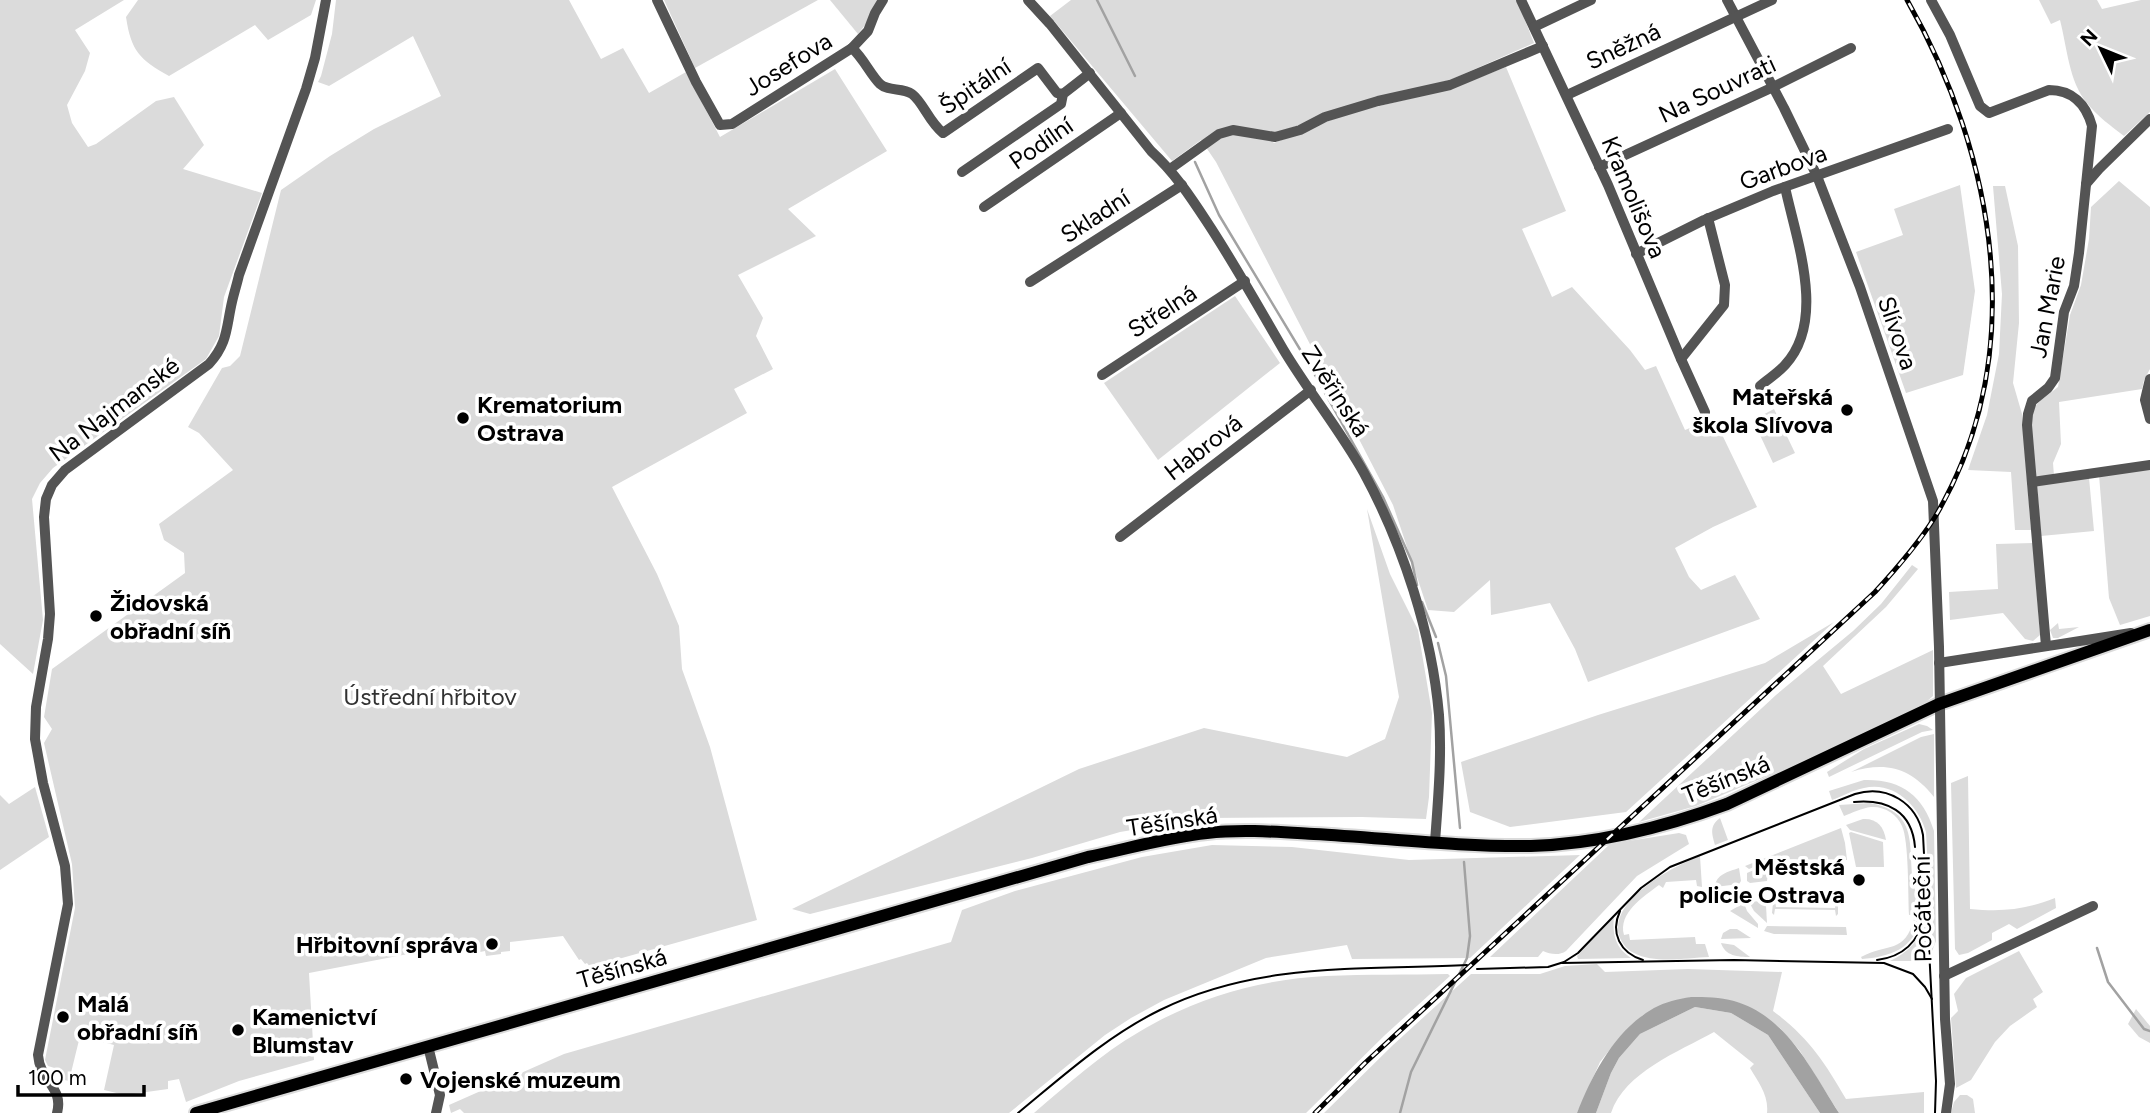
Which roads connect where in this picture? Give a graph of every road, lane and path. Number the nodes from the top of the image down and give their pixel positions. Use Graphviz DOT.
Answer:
graph roads {
  1 [pos="326,0"];
  2 [pos="657,0"];
  3 [pos="883,0"];
  4 [pos="1028,0"];
  5 [pos="1521,0"];
  6 [pos="1591,0"];
  7 [pos="1727,0"];
  8 [pos="1772,0"];
  9 [pos="1931,0"];
  10 [pos="1736,17"];
  11 [pos="1534,27"];
  12 [pos="1543,46"];
  13 [pos="852,48"];
  14 [pos="1851,48"];
  15 [pos="1090,73"];
  16 [pos="1773,87"];
  17 [pos="1063,94"];
  18 [pos="1567,95"];
  19 [pos="1121,113"];
  20 [pos="2150,119"];
  21 [pos="1948,129"];
  22 [pos="1599,167"];
  23 [pos="1170,169"];
  24 [pos="962,172"];
  25 [pos="1816,176"];
  26 [pos="2086,184"];
  27 [pos="1182,185"];
  28 [pos="1785,187"];
  29 [pos="984,207"];
  30 [pos="1708,218"];
  31 [pos="1636,254"];
  32 [pos="1245,281"];
  33 [pos="1030,282"];
  34 [pos="1681,359"];
  35 [pos="1102,375"];
  36 [pos="2150,379"];
  37 [pos="1760,386"];
  38 [pos="1311,390"];
  39 [pos="1706,412"];
  40 [pos="2150,419"];
  41 [pos="2150,465"];
  42 [pos="2032,482"];
  43 [pos="1120,537"];
  44 [pos="2148,631"];
  45 [pos="2046,646"];
  46 [pos="1939,663"];
  47 [pos="1939,704"];
  48 [pos="1435,842"];
  49 [pos="2094,906"];
  50 [pos="1944,976"];
  51 [pos="428,1046"];
  52 [pos="57,1113"];
  53 [pos="196,1113"];
  54 [pos="436,1113"];
  55 [pos="1947,1113"];
  1 -- 52 [label="street, Na Najmanské"];
  2 -- 13 [label="street, Josefova"];
  3 -- 13 [label="street, Josefova"];
  4 -- 15 [label="street, Zvěřinská"];
  5 -- 11 [label="street, Kramolišova"];
  6 -- 11 [label="street"];
  7 -- 10 [label="street, Slívova"];
  8 -- 10 [label="street, Sněžná"];
  9 -- 26 [label="street, Jan Marie"];
  10 -- 16 [label="street, Slívova"];
  10 -- 18 [label="street, Sněžná"];
  11 -- 12 [label="street, Kramolišova"];
  12 -- 18 [label="street, Kramolišova"];
  12 -- 23 [label="street"];
  13 -- 17 [label="street, Špitální"];
  14 -- 16 [label="street, Na Souvrati"];
  15 -- 17 [label="street"];
  15 -- 19 [label="street, Zvěřinská"];
  16 -- 22 [label="street, Na Souvrati"];
  16 -- 25 [label="street, Slívova"];
  17 -- 24 [label="street"];
  18 -- 22 [label="street, Kramolišova"];
  19 -- 23 [label="street, Zvěřinská"];
  19 -- 29 [label="street, Podílní"];
  20 -- 26 [label="street"];
  21 -- 25 [label="street, Garbova"];
  22 -- 31 [label="street, Kramolišova"];
  23 -- 27 [label="street, Zvěřinská"];
  25 -- 28 [label="street, Garbova"];
  25 -- 46 [label="street, Slívova"];
  26 -- 42 [label="street, Jan Marie"];
  27 -- 32 [label="street, Zvěřinská"];
  27 -- 33 [label="street, Skladní"];
  28 -- 30 [label="street, Garbova"];
  28 -- 37 [label="street"];
  30 -- 31 [label="street, Garbova"];
  30 -- 34 [label="street"];
  31 -- 34 [label="street, Kramolišova"];
  32 -- 35 [label="street, Střelná"];
  32 -- 38 [label="street, Zvěřinská"];
  34 -- 39 [label="street, Kramolišova"];
  36 -- 40 [label="street"];
  38 -- 43 [label="street, Habrová"];
  38 -- 48 [label="street, Zvěřinská"];
  41 -- 42 [label="street"];
  42 -- 45 [label="street, Jan Marie"];
  44 -- 45 [label="street"];
  44 -- 47 [label="main road, Těšínská"];
  45 -- 46 [label="street"];
  46 -- 47 [label="street, Slívova"];
  47 -- 48 [label="main road, Těšínská"];
  47 -- 50 [label="street, Počáteční"];
  48 -- 51 [label="main road, Těšínská"];
  49 -- 50 [label="street"];
  50 -- 55 [label="street, Počáteční"];
  51 -- 53 [label="main road, Těšínská"];
  51 -- 54 [label="street"];
}
